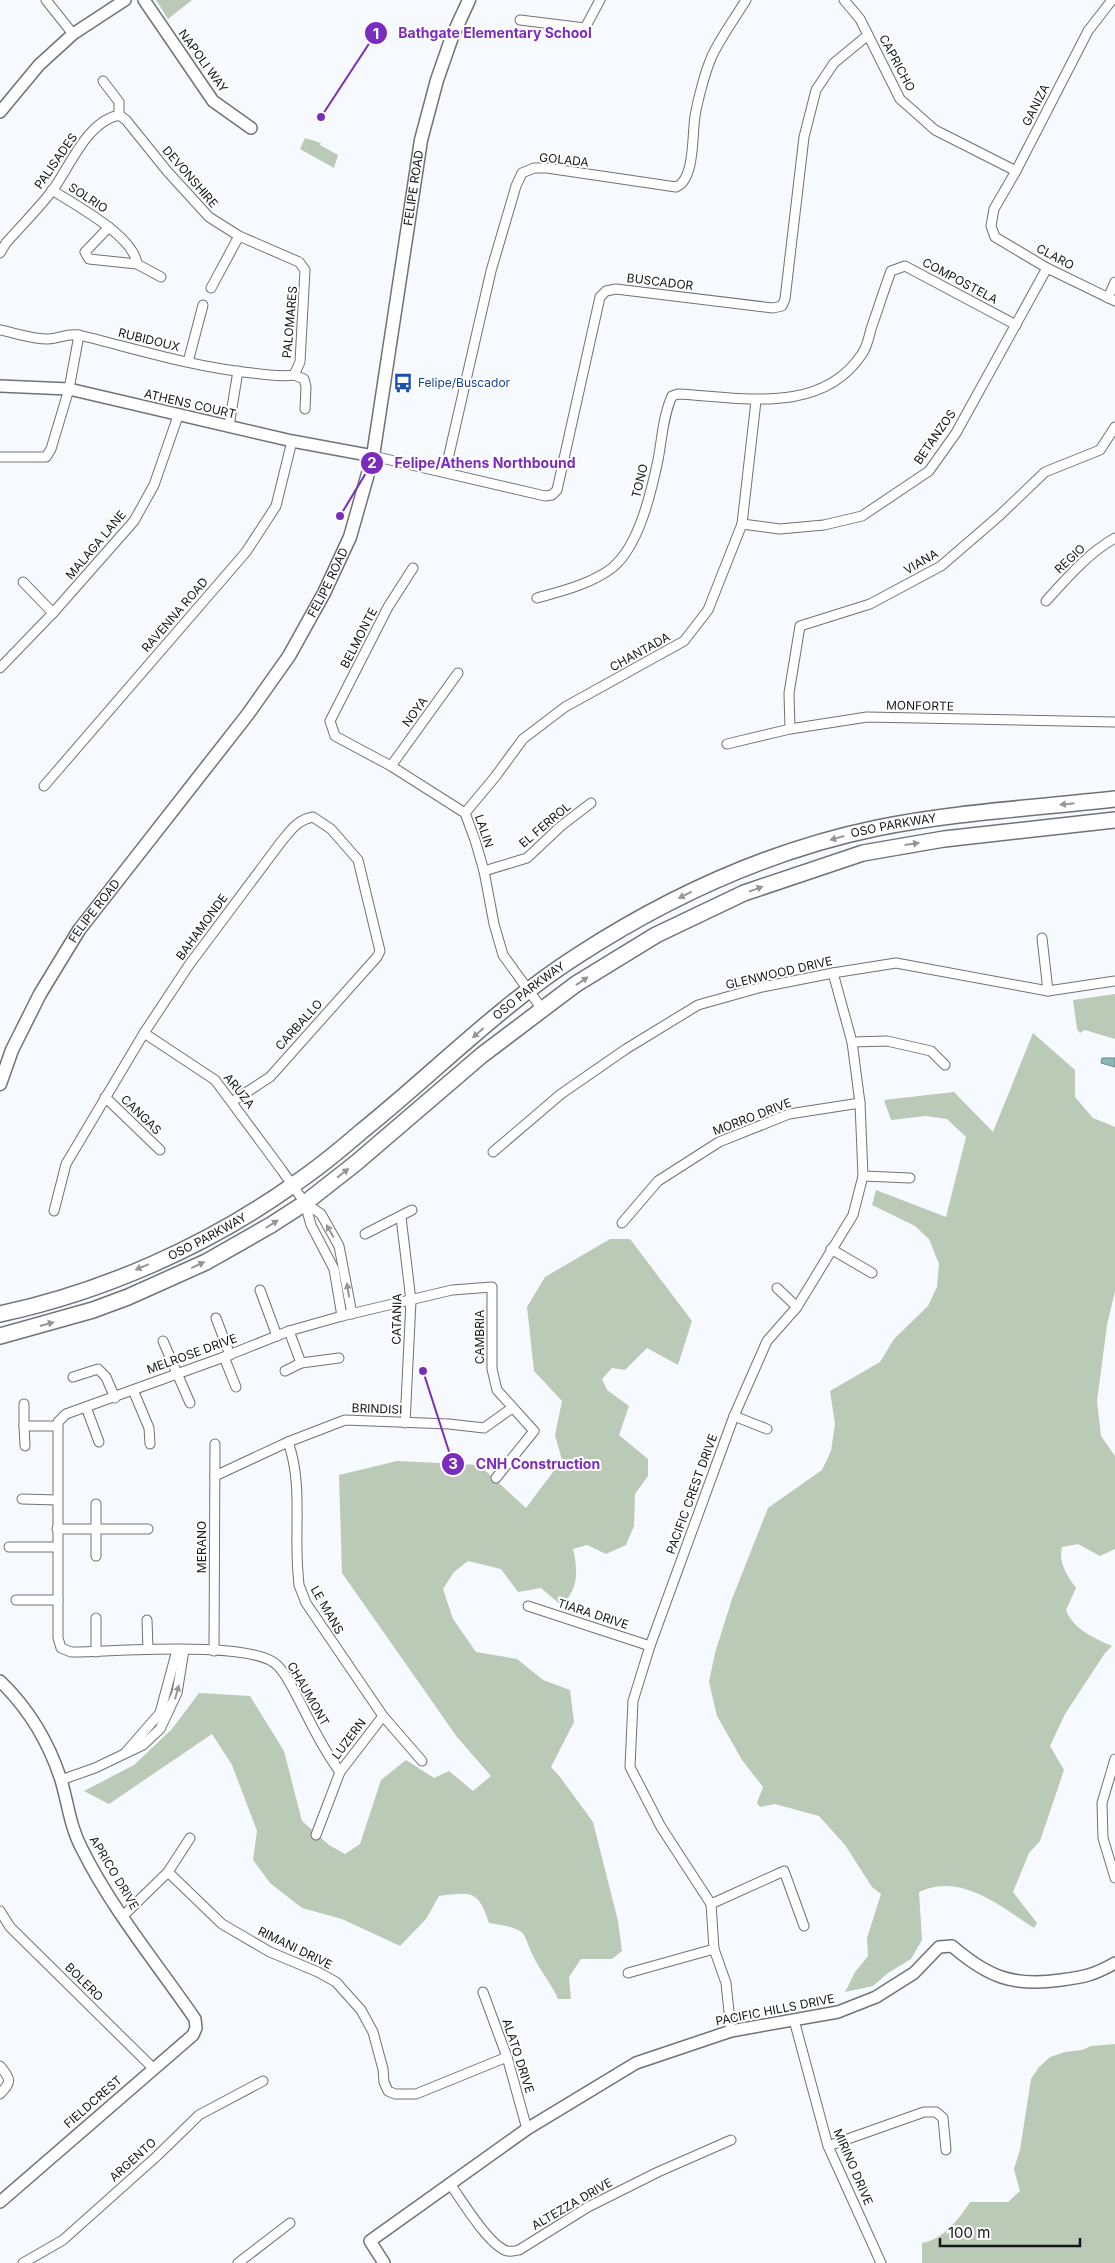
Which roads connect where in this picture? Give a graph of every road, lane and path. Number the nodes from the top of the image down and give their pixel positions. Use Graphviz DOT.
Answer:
graph roads {
  1 [pos="46,0"];
  2 [pos="125,0"];
  3 [pos="144,0"];
  4 [pos="469,0"];
  5 [pos="600,0"];
  6 [pos="746,0"];
  7 [pos="844,0"];
  8 [pos="1112,0"];
  9 [pos="520,20"];
  10 [pos="73,34"];
  11 [pos="868,35"];
  12 [pos="102,82"];
  13 [pos="0,112"];
  14 [pos="119,115"];
  15 [pos="251,128"];
  16 [pos="1016,171"];
  17 [pos="52,190"];
  18 [pos="109,226"];
  19 [pos="991,226"];
  20 [pos="239,236"];
  21 [pos="0,253"];
  22 [pos="137,264"];
  23 [pos="1047,268"];
  24 [pos="305,270"];
  25 [pos="160,277"];
  26 [pos="1115,282"];
  27 [pos="212,288"];
  28 [pos="1112,300"];
  29 [pos="203,305"];
  30 [pos="1016,325"];
  31 [pos="0,330"];
  32 [pos="79,335"];
  33 [pos="188,362"];
  34 [pos="238,372"];
  35 [pos="294,375"];
  36 [pos="0,386"];
  37 [pos="69,389"];
  38 [pos="756,401"];
  39 [pos="305,409"];
  40 [pos="178,416"];
  41 [pos="229,426"];
  42 [pos="1115,427"];
  43 [pos="292,441"];
  44 [pos="373,456"];
  45 [pos="0,457"];
  46 [pos="445,472"];
  47 [pos="742,524"];
  48 [pos="1115,538"];
  49 [pos="413,568"];
  50 [pos="23,582"];
  51 [pos="537,598"];
  52 [pos="1046,601"];
  53 [pos="53,613"];
  54 [pos="0,668"];
  55 [pos="458,673"];
  56 [pos="330,721"];
  57 [pos="1115,722"];
  58 [pos="790,729"];
  59 [pos="727,744"];
  60 [pos="391,766"];
  61 [pos="44,786"];
  62 [pos="1115,799"];
  63 [pos="591,803"];
  64 [pos="465,813"];
  65 [pos="1115,820"];
  66 [pos="484,871"];
  67 [pos="1042,938"];
  68 [pos="377,957"];
  69 [pos="833,972"];
  70 [pos="1115,981"];
  71 [pos="528,990"];
  72 [pos="1048,991"];
  73 [pos="542,1009"];
  74 [pos="144,1033"];
  75 [pos="852,1042"];
  76 [pos="946,1065"];
  77 [pos="0,1084"];
  78 [pos="104,1098"];
  79 [pos="233,1102"];
  80 [pos="860,1103"];
  81 [pos="160,1150"];
  82 [pos="493,1152"];
  83 [pos="863,1176"];
  84 [pos="910,1178"];
  85 [pos="292,1186"];
  86 [pos="304,1203"];
  87 [pos="412,1210"];
  88 [pos="54,1211"];
  89 [pos="401,1216"];
  90 [pos="622,1223"];
  91 [pos="365,1234"];
  92 [pos="831,1249"];
  93 [pos="342,1257"];
  94 [pos="331,1261"];
  95 [pos="872,1273"];
  96 [pos="493,1288"];
  97 [pos="777,1288"];
  98 [pos="260,1290"];
  99 [pos="412,1301"];
  100 [pos="796,1307"];
  101 [pos="0,1314"];
  102 [pos="352,1314"];
  103 [pos="342,1316"];
  104 [pos="216,1318"];
  105 [pos="289,1331"];
  106 [pos="0,1336"];
  107 [pos="277,1336"];
  108 [pos="163,1341"];
  109 [pos="227,1356"];
  110 [pos="339,1358"];
  111 [pos="301,1364"];
  112 [pos="285,1370"];
  113 [pos="178,1372"];
  114 [pos="73,1377"];
  115 [pos="236,1387"];
  116 [pos="133,1390"];
  117 [pos="115,1398"];
  118 [pos="190,1403"];
  119 [pos="24,1404"];
  120 [pos="86,1407"];
  121 [pos="512,1408"];
  122 [pos="734,1416"];
  123 [pos="405,1423"];
  124 [pos="24,1426"];
  125 [pos="57,1426"];
  126 [pos="768,1429"];
  127 [pos="99,1442"];
  128 [pos="288,1442"];
  129 [pos="150,1444"];
  130 [pos="215,1444"];
  131 [pos="24,1446"];
  132 [pos="215,1476"];
  133 [pos="496,1478"];
  134 [pos="22,1499"];
  135 [pos="57,1500"];
  136 [pos="96,1504"];
  137 [pos="57,1529"];
  138 [pos="148,1529"];
  139 [pos="96,1530"];
  140 [pos="9,1547"];
  141 [pos="57,1547"];
  142 [pos="96,1556"];
  143 [pos="16,1600"];
  144 [pos="58,1600"];
  145 [pos="528,1606"];
  146 [pos="96,1618"];
  147 [pos="147,1620"];
  148 [pos="650,1646"];
  149 [pos="148,1650"];
  150 [pos="180,1650"];
  151 [pos="214,1651"];
  152 [pos="96,1652"];
  153 [pos="0,1680"];
  154 [pos="383,1716"];
  155 [pos="1115,1759"];
  156 [pos="422,1761"];
  157 [pos="340,1772"];
  158 [pos="61,1780"];
  159 [pos="316,1835"];
  160 [pos="190,1838"];
  161 [pos="168,1872"];
  162 [pos="1115,1878"];
  163 [pos="711,1904"];
  164 [pos="0,1911"];
  165 [pos="123,1916"];
  166 [pos="804,1926"];
  167 [pos="714,1949"];
  168 [pos="1115,1963"];
  169 [pos="628,1973"];
  170 [pos="483,1992"];
  171 [pos="196,2019"];
  172 [pos="794,2020"];
  173 [pos="731,2031"];
  174 [pos="507,2057"];
  175 [pos="0,2066"];
  176 [pos="153,2068"];
  177 [pos="263,2082"];
  178 [pos="0,2094"];
  179 [pos="527,2129"];
  180 [pos="731,2140"];
  181 [pos="828,2146"];
  182 [pos="946,2150"];
  183 [pos="450,2184"];
  184 [pos="0,2202"];
  185 [pos="290,2223"];
  186 [pos="23,2263"];
  187 [pos="238,2263"];
  188 [pos="384,2263"];
  189 [pos="881,2263"];
  1 -- 10 [label="street"];
  2 -- 10 [label="street"];
  3 -- 15 [label="street, NAPOLI WAY"];
  4 -- 44 [label="main road, FELIPE ROAD"];
  5 -- 9 [label="street"];
  6 -- 46 [label="street, GOLADA"];
  7 -- 11 [label="street, CAPRICHO"];
  8 -- 16 [label="street, GANIZA"];
  10 -- 13 [label="street"];
  11 -- 16 [label="street, CAPRICHO"];
  11 -- 46 [label="street, BUSCADOR"];
  12 -- 14 [label="street"];
  14 -- 17 [label="street, PALISADES"];
  14 -- 20 [label="street, DEVONSHIRE"];
  16 -- 19 [label="street, GANIZA"];
  17 -- 18 [label="street, SOLRIO"];
  17 -- 21 [label="street, PALISADES"];
  18 -- 22 [label="street, SOLRIO"];
  18 -- 22 [label="street, SOLRIO"];
  19 -- 23 [label="street, CLARO"];
  20 -- 24 [label="street, DEVONSHIRE"];
  20 -- 27 [label="street"];
  22 -- 25 [label="street, SOLRIO"];
  23 -- 28 [label="street, CLARO"];
  23 -- 30 [label="street, BETANZOS"];
  24 -- 35 [label="street, PALOMARES"];
  26 -- 28 [label="street"];
  29 -- 33 [label="street"];
  30 -- 38 [label="street, COMPOSTELA"];
  30 -- 47 [label="street, BETANZOS"];
  31 -- 32 [label="street, RUBIDOUX"];
  32 -- 33 [label="street, RUBIDOUX"];
  32 -- 37 [label="street"];
  33 -- 34 [label="street, RUBIDOUX"];
  34 -- 35 [label="street, RUBIDOUX"];
  34 -- 41 [label="street"];
  35 -- 39 [label="street"];
  36 -- 37 [label="street, ATHENS COURT"];
  37 -- 40 [label="street, ATHENS COURT"];
  37 -- 45 [label="street"];
  38 -- 47 [label="street, CHANTADA"];
  38 -- 51 [label="street, TONO"];
  40 -- 41 [label="street, ATHENS COURT"];
  40 -- 53 [label="street, MALAGA LANE"];
  41 -- 43 [label="street, ATHENS COURT"];
  42 -- 58 [label="street, VIANA"];
  43 -- 44 [label="street, ATHENS COURT"];
  43 -- 61 [label="street, RAVENNA ROAD"];
  44 -- 46 [label="street, BUSCADOR"];
  44 -- 77 [label="main road, FELIPE ROAD"];
  47 -- 64 [label="street, CHANTADA"];
  48 -- 52 [label="street, REGIO"];
  49 -- 56 [label="street, BELMONTE"];
  50 -- 53 [label="street"];
  53 -- 54 [label="street, MALAGA LANE"];
  55 -- 60 [label="street, NOYA"];
  56 -- 60 [label="street, LALIN"];
  57 -- 58 [label="street, MONFORTE"];
  58 -- 59 [label="street, MONFORTE"];
  60 -- 64 [label="street, LALIN"];
  62 -- 71 [label="main road, OSO PARKWAY, one-way"];
  63 -- 66 [label="street, EL FERROL"];
  64 -- 66 [label="street, LALIN"];
  73 -- 65 [label="main road, OSO PARKWAY, one-way"];
  66 -- 71 [label="street, LALIN"];
  67 -- 72 [label="street"];
  68 -- 74 [label="street, BAHAMONDE"];
  68 -- 79 [label="street, CARBALLO"];
  69 -- 72 [label="street, GLENWOOD DRIVE"];
  69 -- 75 [label="street, PACIFIC CREST DRIVE"];
  69 -- 82 [label="street, GLENWOOD DRIVE"];
  70 -- 72 [label="street, GLENWOOD DRIVE"];
  71 -- 73 [label="street, LALIN"];
  71 -- 85 [label="main road, OSO PARKWAY, one-way"];
  86 -- 73 [label="main road, OSO PARKWAY, one-way"];
  74 -- 78 [label="street, BAHAMONDE"];
  74 -- 79 [label="street, ARUZA"];
  75 -- 76 [label="street"];
  75 -- 80 [label="street, PACIFIC CREST DRIVE"];
  78 -- 81 [label="street, CANGAS"];
  78 -- 88 [label="street, BAHAMONDE"];
  79 -- 85 [label="street, ARUZA"];
  80 -- 83 [label="street, PACIFIC CREST DRIVE"];
  80 -- 90 [label="street, MORRO DRIVE"];
  83 -- 84 [label="street"];
  83 -- 92 [label="street, PACIFIC CREST DRIVE"];
  85 -- 86 [label="street, ARUZA"];
  85 -- 101 [label="main road, OSO PARKWAY, one-way"];
  93 -- 86 [label="street, one-way"];
  86 -- 94 [label="street"];
  106 -- 86 [label="main road, OSO PARKWAY, one-way"];
  87 -- 89 [label="street"];
  89 -- 91 [label="street"];
  89 -- 99 [label="street, CATANIA"];
  92 -- 95 [label="street"];
  92 -- 100 [label="street, PACIFIC CREST DRIVE"];
  93 -- 94 [label="street"];
  102 -- 93 [label="street, one-way"];
  94 -- 103 [label="street"];
  96 -- 99 [label="street, MELROSE DRIVE"];
  96 -- 121 [label="street, CAMBRIA"];
  97 -- 100 [label="street"];
  98 -- 107 [label="street"];
  99 -- 102 [label="street, MELROSE DRIVE"];
  99 -- 123 [label="street, CATANIA"];
  100 -- 122 [label="street, PACIFIC CREST DRIVE"];
  102 -- 103 [label="street, MELROSE DRIVE"];
  103 -- 105 [label="street, MELROSE DRIVE"];
  104 -- 109 [label="street"];
  105 -- 107 [label="street, MELROSE DRIVE"];
  105 -- 111 [label="street"];
  107 -- 109 [label="street, MELROSE DRIVE"];
  108 -- 113 [label="street"];
  109 -- 113 [label="street, MELROSE DRIVE"];
  109 -- 115 [label="street"];
  110 -- 111 [label="street"];
  111 -- 112 [label="street"];
  113 -- 116 [label="street, MELROSE DRIVE"];
  113 -- 118 [label="street"];
  114 -- 117 [label="street"];
  116 -- 117 [label="street, MELROSE DRIVE"];
  116 -- 129 [label="street"];
  117 -- 120 [label="street, MELROSE DRIVE"];
  119 -- 124 [label="street"];
  120 -- 125 [label="street, MELROSE DRIVE"];
  120 -- 127 [label="street"];
  121 -- 123 [label="street, BRINDISI"];
  121 -- 133 [label="street, CAMBRIA"];
  122 -- 126 [label="street"];
  122 -- 148 [label="street, PACIFIC CREST DRIVE"];
  123 -- 128 [label="street, BRINDISI"];
  124 -- 125 [label="street"];
  124 -- 131 [label="street"];
  125 -- 135 [label="street"];
  128 -- 132 [label="street, BRINDISI"];
  128 -- 154 [label="street, LE MANS"];
  130 -- 132 [label="street, MERANO"];
  132 -- 151 [label="street, MERANO"];
  134 -- 135 [label="street"];
  135 -- 137 [label="street"];
  136 -- 139 [label="street"];
  137 -- 139 [label="street"];
  137 -- 141 [label="street"];
  138 -- 139 [label="street"];
  139 -- 142 [label="street"];
  140 -- 141 [label="street"];
  141 -- 144 [label="street"];
  143 -- 144 [label="street"];
  144 -- 152 [label="street"];
  145 -- 148 [label="street, TIARA DRIVE"];
  146 -- 152 [label="street"];
  147 -- 149 [label="street"];
  148 -- 163 [label="street, PACIFIC CREST DRIVE"];
  149 -- 150 [label="street"];
  149 -- 152 [label="street"];
  150 -- 151 [label="street, CHAUMONT"];
  150 -- 158 [label="street"];
  151 -- 157 [label="street, CHAUMONT"];
  153 -- 158 [label="street, APRICO DRIVE"];
  154 -- 156 [label="street, LE MANS"];
  154 -- 157 [label="street, LUZERN"];
  155 -- 162 [label="street"];
  157 -- 159 [label="street, LUZERN"];
  158 -- 165 [label="street, APRICO DRIVE"];
  160 -- 161 [label="street"];
  161 -- 165 [label="street"];
  161 -- 174 [label="street, RIMANI DRIVE"];
  163 -- 166 [label="street"];
  163 -- 167 [label="street, PACIFIC CREST DRIVE"];
  164 -- 176 [label="street, BOLERO"];
  165 -- 171 [label="street, APRICO DRIVE"];
  167 -- 169 [label="street"];
  167 -- 173 [label="street, PACIFIC CREST DRIVE"];
  168 -- 172 [label="street, PACIFIC HILLS DRIVE"];
  170 -- 174 [label="street, ALATO DRIVE"];
  171 -- 176 [label="street, FIELDCREST"];
  172 -- 173 [label="street, PACIFIC HILLS DRIVE"];
  172 -- 181 [label="street, MIRINO DRIVE"];
  173 -- 179 [label="street, PACIFIC HILLS DRIVE"];
  174 -- 179 [label="street, ALATO DRIVE"];
  175 -- 178 [label="street"];
  176 -- 184 [label="street, FIELDCREST"];
  177 -- 186 [label="street, ARGENTO"];
  179 -- 183 [label="street, PACIFIC HILLS DRIVE"];
  180 -- 183 [label="street, ALTEZZA DRIVE"];
  181 -- 182 [label="street"];
  181 -- 189 [label="street, MIRINO DRIVE"];
  183 -- 188 [label="street, PACIFIC HILLS DRIVE"];
  185 -- 187 [label="street"];
}
